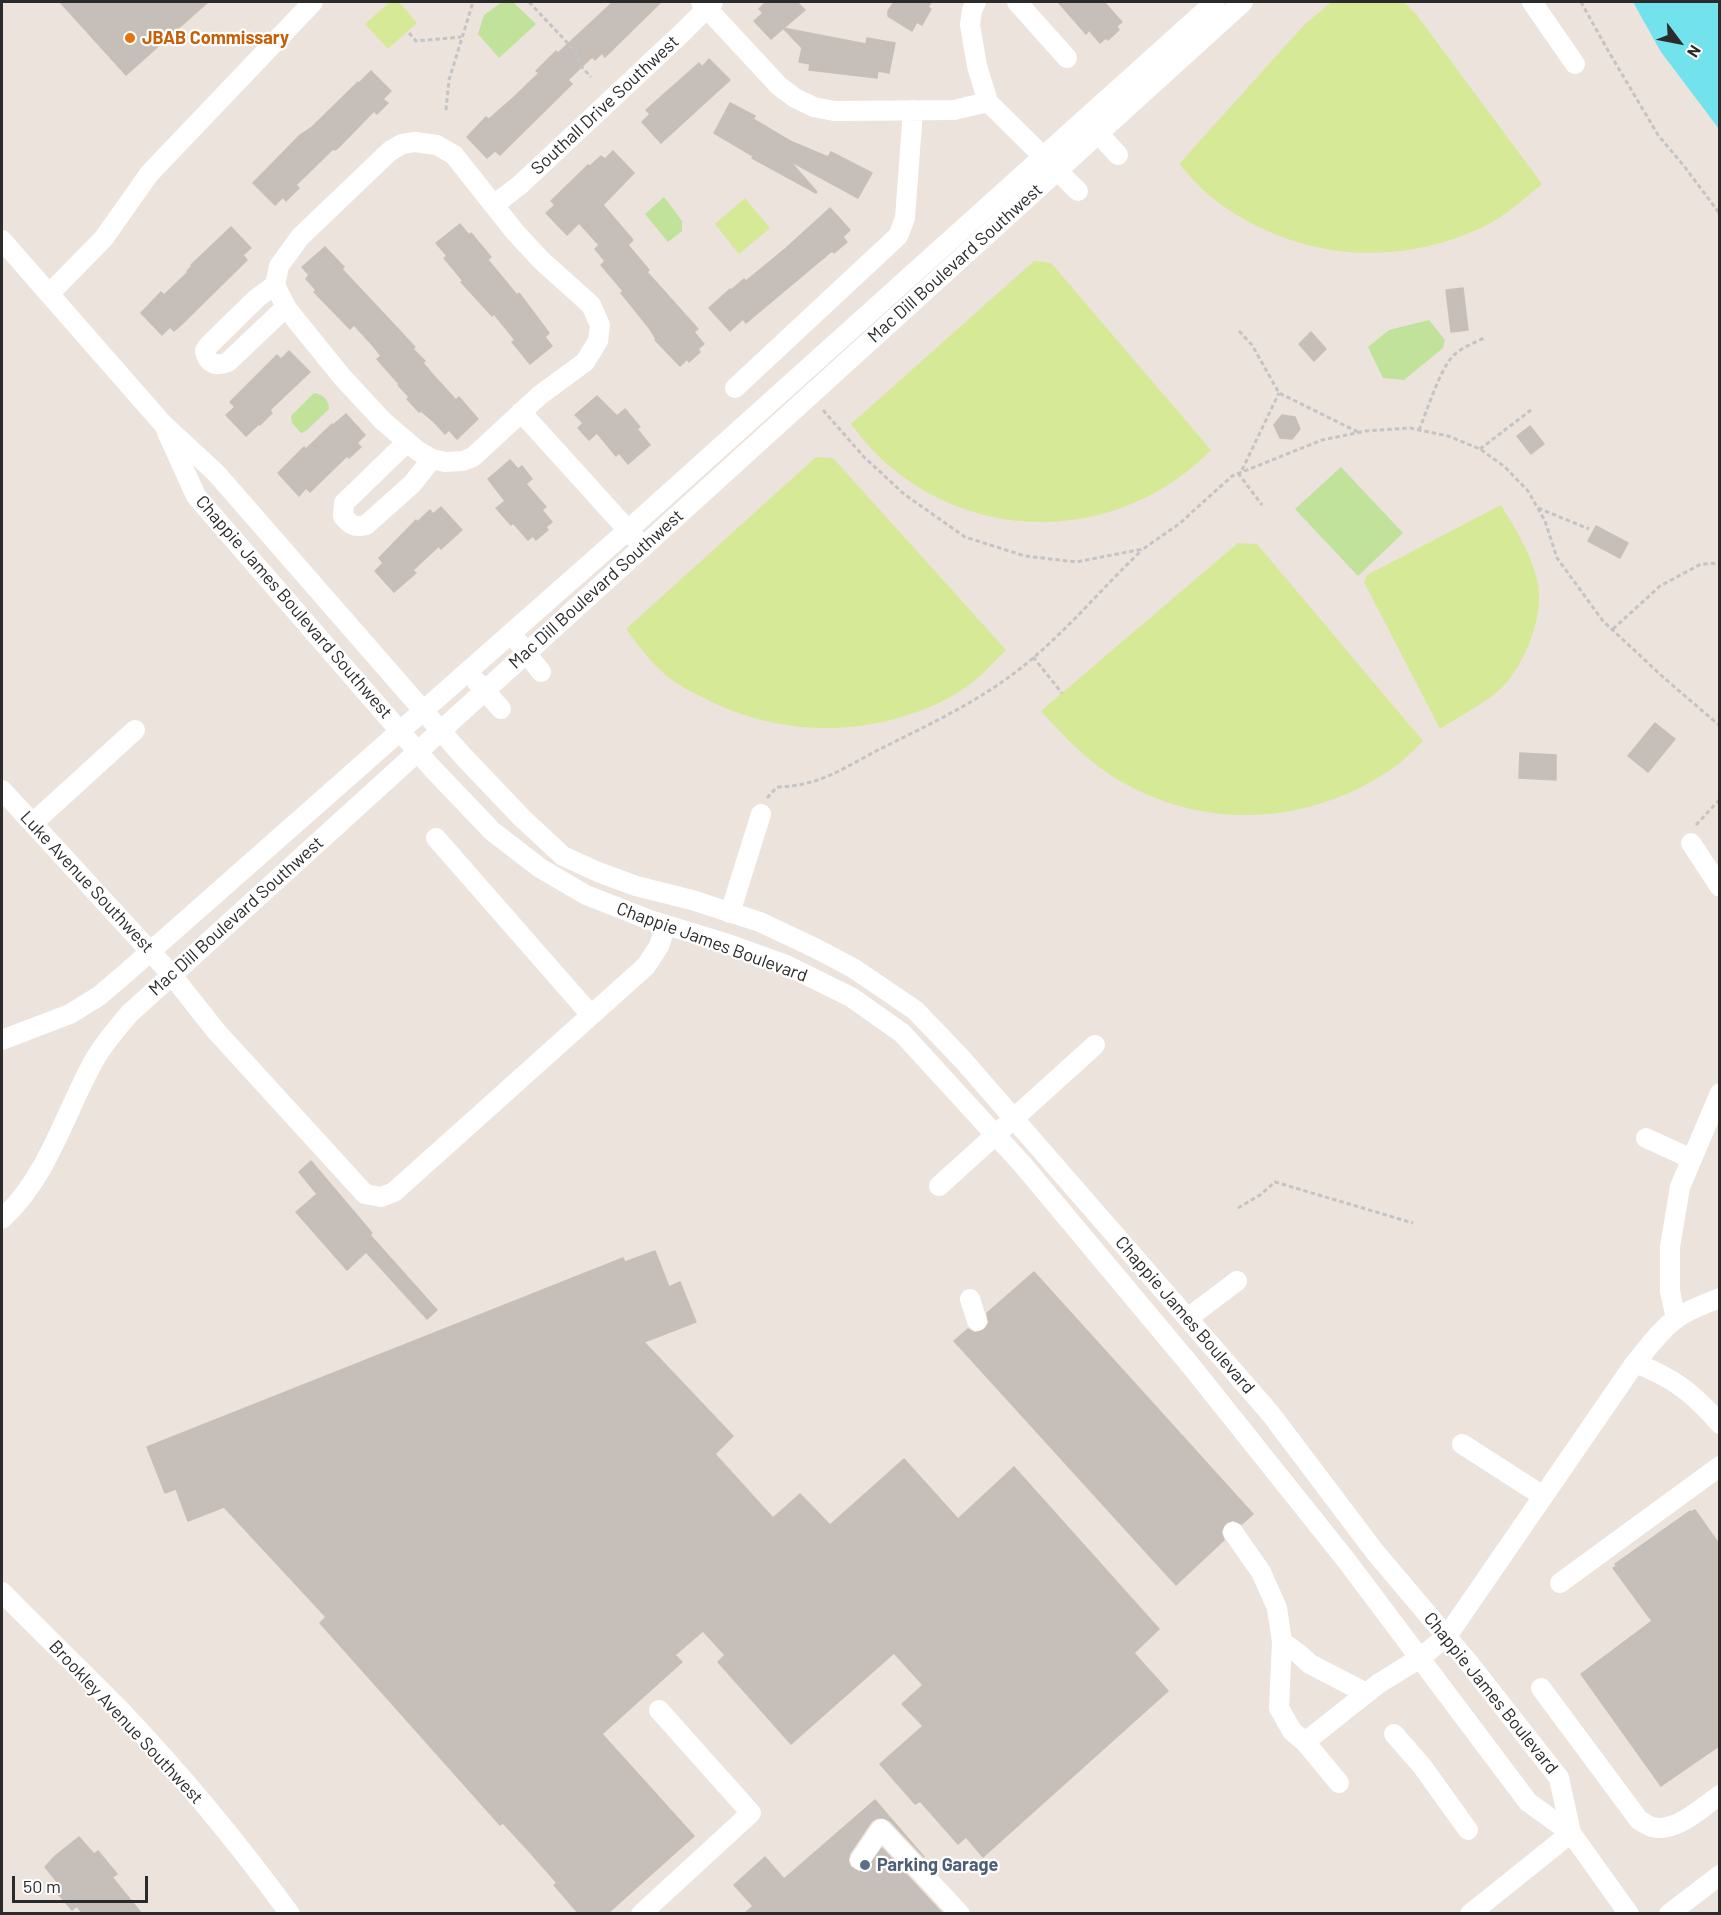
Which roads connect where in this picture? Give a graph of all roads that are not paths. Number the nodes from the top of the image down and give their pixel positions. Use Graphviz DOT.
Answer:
graph roads {
  1 [pos="313,2"];
  2 [pos="976,2"];
  3 [pos="1017,2"];
  4 [pos="1215,2"];
  5 [pos="1243,2"];
  6 [pos="1532,2"];
  7 [pos="707,4"];
  8 [pos="1067,58"];
  9 [pos="1575,64"];
  10 [pos="988,102"];
  11 [pos="913,110"];
  12 [pos="1098,133"];
  13 [pos="1118,155"];
  14 [pos="1042,156"];
  15 [pos="1056,171"];
  16 [pos="1078,191"];
  17 [pos="494,205"];
  18 [pos="2,240"];
  19 [pos="275,285"];
  20 [pos="49,294"];
  21 [pos="286,307"];
  22 [pos="735,388"];
  23 [pos="521,412"];
  24 [pos="163,424"];
  25 [pos="407,442"];
  26 [pos="432,459"];
  27 [pos="628,530"];
  28 [pos="642,547"];
  29 [pos="511,632"];
  30 [pos="527,652"];
  31 [pos="468,670"];
  32 [pos="541,672"];
  33 [pos="484,691"];
  34 [pos="501,709"];
  35 [pos="424,710"];
  36 [pos="135,730"];
  37 [pos="400,730"];
  38 [pos="442,731"];
  39 [pos="419,752"];
  40 [pos="2,790"];
  41 [pos="761,814"];
  42 [pos="33,823"];
  43 [pos="436,838"];
  44 [pos="1691,843"];
  45 [pos="1713,859"];
  46 [pos="1719,886"];
  47 [pos="730,912"];
  48 [pos="666,925"];
  49 [pos="151,952"];
  50 [pos="171,974"];
  51 [pos="591,1015"];
  52 [pos="2,1040"];
  53 [pos="1095,1045"];
  54 [pos="1719,1093"];
  55 [pos="1014,1119"];
  56 [pos="996,1136"];
  57 [pos="1646,1138"];
  58 [pos="1692,1159"];
  59 [pos="939,1186"];
  60 [pos="2,1219"];
  61 [pos="1237,1281"];
  62 [pos="1719,1298"];
  63 [pos="970,1299"];
  64 [pos="1188,1318"];
  65 [pos="1676,1319"];
  66 [pos="977,1321"];
  67 [pos="1635,1363"];
  68 [pos="1719,1424"];
  69 [pos="1462,1444"];
  70 [pos="1719,1467"];
  71 [pos="1543,1496"];
  72 [pos="1233,1532"];
  73 [pos="1560,1583"];
  74 [pos="2,1592"];
  75 [pos="1447,1636"];
  76 [pos="1282,1642"];
  77 [pos="1420,1658"];
  78 [pos="1541,1688"];
  79 [pos="1366,1693"];
  80 [pos="659,1710"];
  81 [pos="1394,1734"];
  82 [pos="1305,1742"];
  83 [pos="1339,1783"];
  84 [pos="1719,1795"];
  85 [pos="1468,1830"];
  86 [pos="1571,1833"];
  87 [pos="860,1860"];
  88 [pos="1719,1875"];
  89 [pos="290,1914"];
  90 [pos="641,1914"];
  91 [pos="960,1914"];
  92 [pos="1470,1914"];
  93 [pos="1629,1914"];
  94 [pos="1669,1914"];
  1 -- 20 [label="street"];
  2 -- 10 [label="street"];
  3 -- 8 [label="street"];
  4 -- 14 [label="street, Mac Dill Boulevard Southwest"];
  5 -- 12 [label="street, Mac Dill Boulevard Southwest"];
  6 -- 9 [label="street"];
  7 -- 11 [label="street"];
  7 -- 17 [label="street, Southall Drive Southwest"];
  10 -- 11 [label="street"];
  10 -- 14 [label="street"];
  11 -- 22 [label="street"];
  12 -- 13 [label="street"];
  12 -- 15 [label="street, Mac Dill Boulevard Southwest"];
  14 -- 15 [label="street"];
  14 -- 27 [label="street, Mac Dill Boulevard Southwest"];
  15 -- 16 [label="street"];
  15 -- 28 [label="street, Mac Dill Boulevard Southwest"];
  17 -- 19 [label="street"];
  17 -- 23 [label="street"];
  18 -- 20 [label="street, Chappie James Boulevard Southwest"];
  19 -- 21 [label="street"];
  19 -- 21 [label="street"];
  20 -- 24 [label="street, Chappie James Boulevard Southwest"];
  21 -- 25 [label="street"];
  23 -- 26 [label="street"];
  23 -- 27 [label="street"];
  24 -- 35 [label="street, Chappie James Boulevard Southwest"];
  24 -- 37 [label="street, Chappie James Boulevard Southwest"];
  25 -- 26 [label="street"];
  25 -- 26 [label="street"];
  27 -- 28 [label="street"];
  27 -- 29 [label="street, Mac Dill Boulevard Southwest"];
  28 -- 30 [label="street, Mac Dill Boulevard Southwest"];
  29 -- 30 [label="street"];
  29 -- 31 [label="street, Mac Dill Boulevard Southwest"];
  30 -- 32 [label="street"];
  30 -- 33 [label="street, Mac Dill Boulevard Southwest"];
  31 -- 33 [label="street"];
  31 -- 35 [label="street, Mac Dill Boulevard Southwest"];
  33 -- 34 [label="street"];
  33 -- 38 [label="street, Mac Dill Boulevard Southwest"];
  35 -- 37 [label="street, Mac Dill Boulevard Southwest"];
  35 -- 38 [label="street, Chappie James Boulevard Southwest"];
  36 -- 42 [label="street"];
  37 -- 39 [label="street, Chappie James Boulevard Southwest"];
  37 -- 49 [label="street, Mac Dill Boulevard Southwest"];
  38 -- 39 [label="street, Mac Dill Boulevard Southwest"];
  38 -- 47 [label="street, Chappie James Boulevard"];
  39 -- 48 [label="street, Chappie James Boulevard"];
  39 -- 50 [label="street, Mac Dill Boulevard Southwest"];
  40 -- 42 [label="street, Luke Avenue Southwest"];
  41 -- 47 [label="street"];
  42 -- 49 [label="street, Luke Avenue Southwest"];
  43 -- 51 [label="street"];
  44 -- 45 [label="street"];
  45 -- 46 [label="street"];
  47 -- 55 [label="street, Chappie James Boulevard"];
  48 -- 51 [label="street, Luke Avenue Southwest"];
  48 -- 56 [label="street, Chappie James Boulevard"];
  49 -- 50 [label="street, Luke Avenue Southwest"];
  49 -- 52 [label="street, Mac Dill Boulevard Southwest"];
  50 -- 51 [label="street, Luke Avenue Southwest"];
  50 -- 60 [label="street, Mac Dill Boulevard Southwest"];
  53 -- 55 [label="street"];
  54 -- 58 [label="street"];
  55 -- 56 [label="street"];
  55 -- 64 [label="street, Chappie James Boulevard"];
  56 -- 59 [label="street"];
  56 -- 77 [label="street, Chappie James Boulevard"];
  57 -- 58 [label="street"];
  58 -- 65 [label="street"];
  61 -- 64 [label="street"];
  62 -- 65 [label="street"];
  63 -- 66 [label="street"];
  64 -- 75 [label="street, Chappie James Boulevard"];
  65 -- 67 [label="street"];
  67 -- 68 [label="street"];
  67 -- 71 [label="street"];
  69 -- 71 [label="street"];
  70 -- 73 [label="street"];
  71 -- 75 [label="street"];
  72 -- 76 [label="street"];
  74 -- 89 [label="street, Brookley Avenue Southwest"];
  75 -- 77 [label="street"];
  75 -- 86 [label="street, Chappie James Boulevard"];
  76 -- 79 [label="street"];
  76 -- 82 [label="street"];
  77 -- 79 [label="street"];
  77 -- 86 [label="street, Chappie James Boulevard"];
  78 -- 84 [label="street"];
  79 -- 82 [label="street"];
  80 -- 90 [label="street"];
  81 -- 85 [label="street"];
  82 -- 83 [label="street"];
  86 -- 92 [label="street"];
  86 -- 93 [label="street"];
  87 -- 91 [label="street"];
  88 -- 94 [label="street"];
}
